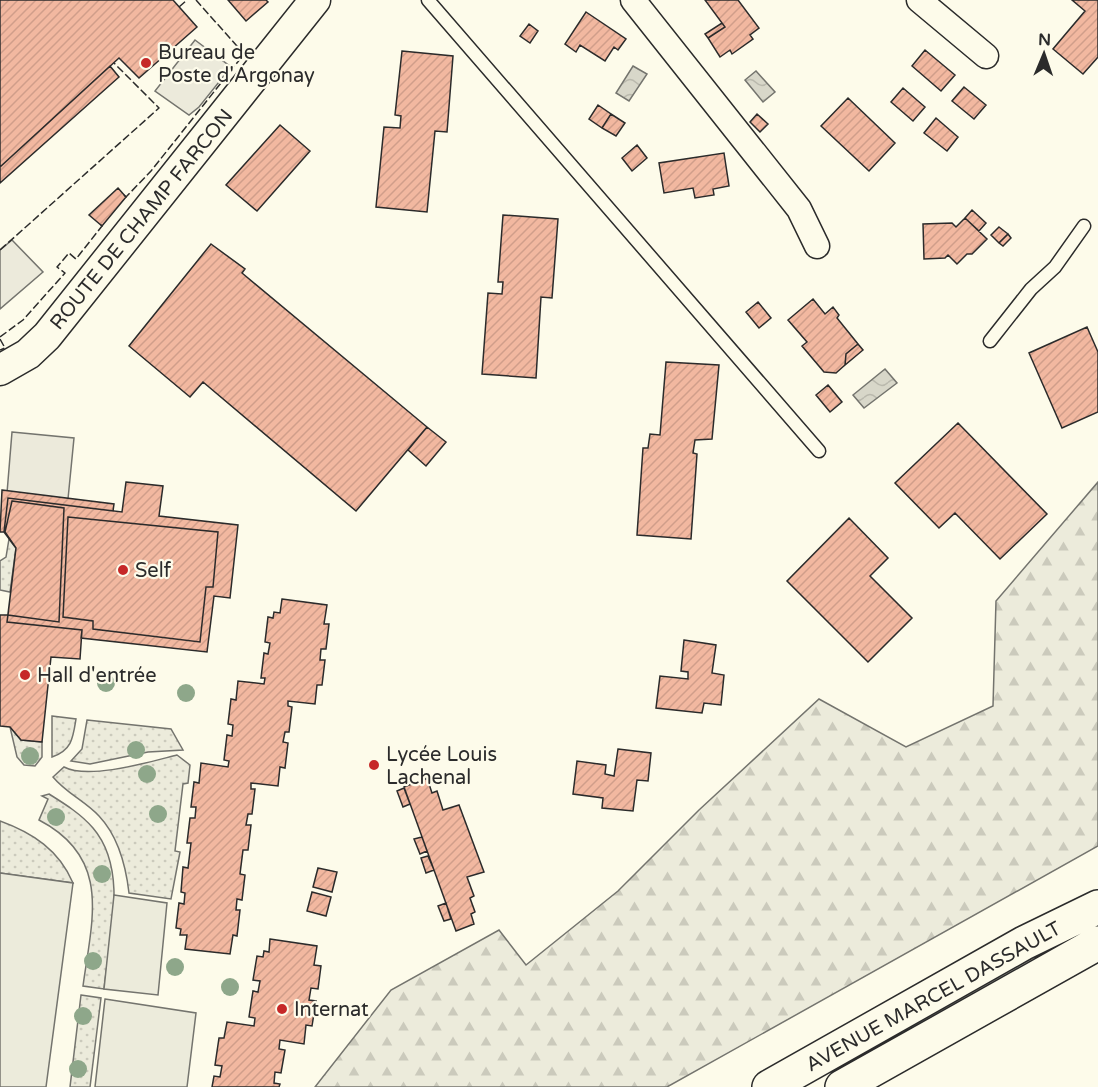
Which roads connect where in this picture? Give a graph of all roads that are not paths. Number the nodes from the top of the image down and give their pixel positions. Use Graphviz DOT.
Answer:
graph roads {
  1 [pos="315,0"];
  2 [pos="428,0"];
  3 [pos="633,0"];
  4 [pos="919,0"];
  5 [pos="986,56"];
  6 [pos="1084,226"];
  7 [pos="817,246"];
  8 [pos="990,341"];
  9 [pos="0,370"];
  10 [pos="819,451"];
  11 [pos="1098,893"];
  12 [pos="1098,907"];
  13 [pos="1024,943"];
  14 [pos="1098,943"];
  15 [pos="769,1087"];
  16 [pos="842,1087"];
  1 -- 9 [label="street, ROUTE DE CHAMP FARCON"];
  2 -- 10 [label="lane"];
  3 -- 7 [label="street"];
  4 -- 5 [label="street"];
  6 -- 8 [label="lane"];
  11 -- 13 [label="highway"];
  12 -- 13 [label="highway, AVENUE MARCEL DASSAULT"];
  13 -- 15 [label="highway, AVENUE MARCEL DASSAULT"];
  14 -- 16 [label="highway, AVENUE MARCEL DASSAULT"];
}
